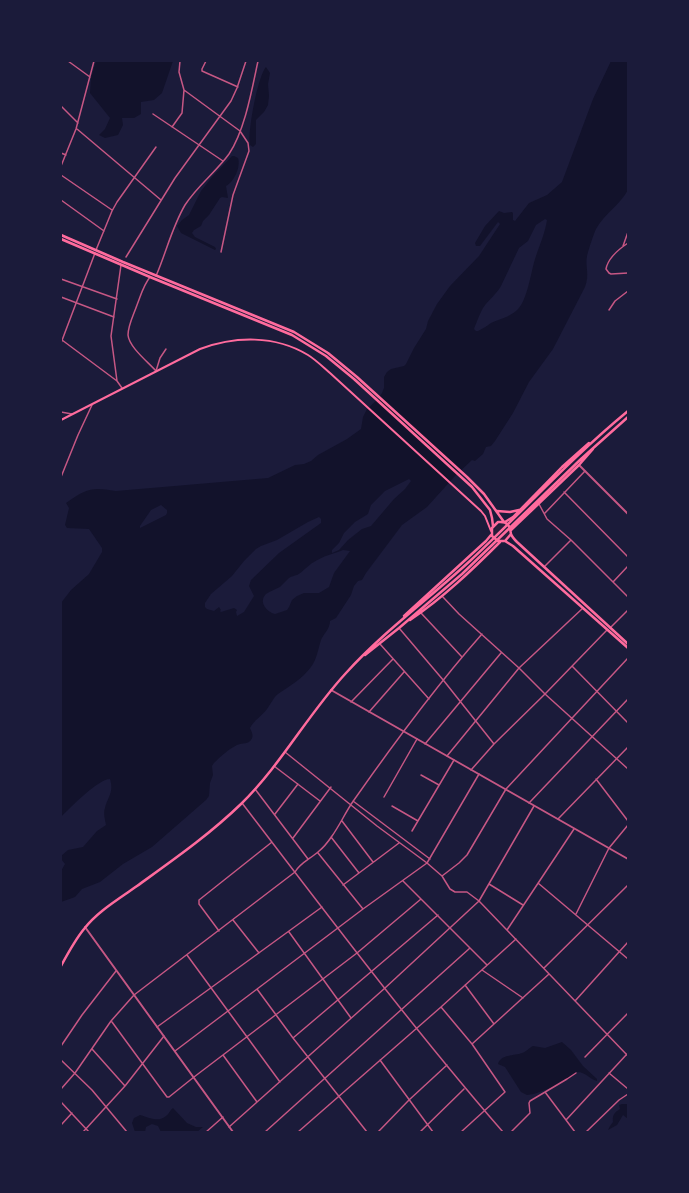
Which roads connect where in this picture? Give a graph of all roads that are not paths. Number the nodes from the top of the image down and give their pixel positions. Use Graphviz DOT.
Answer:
graph roads {
  1 [pos="68,61"];
  2 [pos="94,61"];
  3 [pos="180,61"];
  4 [pos="206,61"];
  5 [pos="246,61"];
  6 [pos="258,61"];
  7 [pos="90,77"];
  8 [pos="238,87"];
  9 [pos="184,90"];
  10 [pos="61,106"];
  11 [pos="152,114"];
  12 [pos="220,117"];
  13 [pos="78,123"];
  14 [pos="172,127"];
  15 [pos="76,129"];
  16 [pos="240,131"];
  17 [pos="199,144"];
  18 [pos="156,147"];
  19 [pos="61,153"];
  20 [pos="66,155"];
  21 [pos="223,161"];
  22 [pos="61,166"];
  23 [pos="61,175"];
  24 [pos="134,177"];
  25 [pos="61,200"];
  26 [pos="161,200"];
  27 [pos="112,210"];
  28 [pos="104,231"];
  29 [pos="628,232"];
  30 [pos="61,235"];
  31 [pos="61,239"];
  32 [pos="628,243"];
  33 [pos="623,246"];
  34 [pos="95,252"];
  35 [pos="220,252"];
  36 [pos="126,257"];
  37 [pos="121,265"];
  38 [pos="628,273"];
  39 [pos="156,276"];
  40 [pos="150,277"];
  41 [pos="61,279"];
  42 [pos="82,286"];
  43 [pos="628,291"];
  44 [pos="61,297"];
  45 [pos="117,299"];
  46 [pos="76,302"];
  47 [pos="610,310"];
  48 [pos="114,317"];
  49 [pos="62,342"];
  50 [pos="166,350"];
  51 [pos="156,371"];
  52 [pos="117,381"];
  53 [pos="122,388"];
  54 [pos="372,393"];
  55 [pos="93,403"];
  56 [pos="628,411"];
  57 [pos="61,412"];
  58 [pos="72,414"];
  59 [pos="628,417"];
  60 [pos="61,420"];
  61 [pos="596,438"];
  62 [pos="596,445"];
  63 [pos="579,465"];
  64 [pos="565,471"];
  65 [pos="585,471"];
  66 [pos="61,477"];
  67 [pos="564,492"];
  68 [pos="539,504"];
  69 [pos="496,510"];
  70 [pos="520,510"];
  71 [pos="545,513"];
  72 [pos="628,514"];
  73 [pos="505,522"];
  74 [pos="493,526"];
  75 [pos="511,532"];
  76 [pos="491,533"];
  77 [pos="571,540"];
  78 [pos="505,541"];
  79 [pos="500,542"];
  80 [pos="628,557"];
  81 [pos="628,566"];
  82 [pos="544,567"];
  83 [pos="613,582"];
  84 [pos="442,595"];
  85 [pos="431,597"];
  86 [pos="628,597"];
  87 [pos="583,608"];
  88 [pos="628,610"];
  89 [pos="421,613"];
  90 [pos="400,621"];
  91 [pos="403,624"];
  92 [pos="400,628"];
  93 [pos="610,628"];
  94 [pos="607,630"];
  95 [pos="482,634"];
  96 [pos="380,644"];
  97 [pos="628,644"];
  98 [pos="628,648"];
  99 [pos="502,653"];
  100 [pos="462,657"];
  101 [pos="360,658"];
  102 [pos="393,658"];
  103 [pos="628,658"];
  104 [pos="572,666"];
  105 [pos="519,668"];
  106 [pos="404,672"];
  107 [pos="444,681"];
  108 [pos="331,690"];
  109 [pos="598,692"];
  110 [pos="545,694"];
  111 [pos="429,699"];
  112 [pos="628,699"];
  113 [pos="351,702"];
  114 [pos="461,703"];
  115 [pos="617,711"];
  116 [pos="370,712"];
  117 [pos="572,718"];
  118 [pos="476,721"];
  119 [pos="628,723"];
  120 [pos="404,732"];
  121 [pos="592,736"];
  122 [pos="417,739"];
  123 [pos="425,744"];
  124 [pos="494,744"];
  125 [pos="628,747"];
  126 [pos="285,752"];
  127 [pos="447,756"];
  128 [pos="617,758"];
  129 [pos="454,760"];
  130 [pos="274,766"];
  131 [pos="628,769"];
  132 [pos="471,770"];
  133 [pos="479,774"];
  134 [pos="420,775"];
  135 [pos="596,779"];
  136 [pos="298,784"];
  137 [pos="439,785"];
  138 [pos="331,787"];
  139 [pos="255,788"];
  140 [pos="506,789"];
  141 [pos="384,797"];
  142 [pos="320,801"];
  143 [pos="353,802"];
  144 [pos="242,803"];
  145 [pos="529,803"];
  146 [pos="351,805"];
  147 [pos="392,806"];
  148 [pos="534,806"];
  149 [pos="275,814"];
  150 [pos="557,819"];
  151 [pos="342,821"];
  152 [pos="418,821"];
  153 [pos="628,821"];
  154 [pos="380,822"];
  155 [pos="628,825"];
  156 [pos="377,826"];
  157 [pos="574,829"];
  158 [pos="412,831"];
  159 [pos="292,838"];
  160 [pos="331,838"];
  161 [pos="272,842"];
  162 [pos="400,843"];
  163 [pos="609,848"];
  164 [pos="318,853"];
  165 [pos="308,859"];
  166 [pos="430,859"];
  167 [pos="628,859"];
  168 [pos="373,862"];
  169 [pos="427,863"];
  170 [pos="295,872"];
  171 [pos="359,873"];
  172 [pos="442,876"];
  173 [pos="403,881"];
  174 [pos="538,883"];
  175 [pos="489,884"];
  176 [pos="343,885"];
  177 [pos="628,885"];
  178 [pos="421,898"];
  179 [pos="479,901"];
  180 [pos="523,905"];
  181 [pos="322,907"];
  182 [pos="363,909"];
  183 [pos="438,915"];
  184 [pos="575,915"];
  185 [pos="233,920"];
  186 [pos="587,924"];
  187 [pos="85,928"];
  188 [pos="451,928"];
  189 [pos="338,929"];
  190 [pos="507,930"];
  191 [pos="219,931"];
  192 [pos="289,932"];
  193 [pos="516,938"];
  194 [pos="628,942"];
  195 [pos="470,948"];
  196 [pos="619,952"];
  197 [pos="259,953"];
  198 [pos="305,954"];
  199 [pos="357,954"];
  200 [pos="187,955"];
  201 [pos="628,959"];
  202 [pos="487,965"];
  203 [pos="61,966"];
  204 [pos="544,968"];
  205 [pos="481,970"];
  206 [pos="116,971"];
  207 [pos="371,972"];
  208 [pos="549,974"];
  209 [pos="323,979"];
  210 [pos="466,985"];
  211 [pos="212,987"];
  212 [pos="385,988"];
  213 [pos="257,989"];
  214 [pos="134,995"];
  215 [pos="523,998"];
  216 [pos="337,1000"];
  217 [pos="575,1001"];
  218 [pos="441,1007"];
  219 [pos="401,1009"];
  220 [pos="228,1011"];
  221 [pos="628,1014"];
  222 [pos="277,1015"];
  223 [pos="351,1018"];
  224 [pos="112,1022"];
  225 [pos="494,1024"];
  226 [pos="157,1027"];
  227 [pos="417,1028"];
  228 [pos="608,1034"];
  229 [pos="164,1036"];
  230 [pos="247,1036"];
  231 [pos="293,1038"];
  232 [pos="472,1044"];
  233 [pos="61,1046"];
  234 [pos="92,1049"];
  235 [pos="175,1051"];
  236 [pos="223,1055"];
  237 [pos="627,1055"];
  238 [pos="308,1057"];
  239 [pos="585,1057"];
  240 [pos="61,1060"];
  241 [pos="380,1060"];
  242 [pos="143,1063"];
  243 [pos="447,1065"];
  244 [pos="75,1073"];
  245 [pos="576,1073"];
  246 [pos="610,1074"];
  247 [pos="194,1077"];
  248 [pos="326,1078"];
  249 [pos="280,1082"];
  250 [pos="125,1086"];
  251 [pos="465,1088"];
  252 [pos="61,1089"];
  253 [pos="628,1089"];
  254 [pos="545,1092"];
  255 [pos="628,1094"];
  256 [pos="339,1095"];
  257 [pos="410,1100"];
  258 [pos="61,1102"];
  259 [pos="257,1102"];
  260 [pos="106,1108"];
  261 [pos="484,1110"];
  262 [pos="72,1113"];
  263 [pos="223,1117"];
  264 [pos="566,1120"];
  265 [pos="427,1124"];
  266 [pos="61,1125"];
  267 [pos="229,1127"];
  268 [pos="86,1128"];
  269 [pos="301,1129"];
  270 [pos="83,1132"];
  271 [pos="89,1132"];
  272 [pos="127,1132"];
  273 [pos="206,1132"];
  274 [pos="233,1132"];
  275 [pos="265,1132"];
  276 [pos="298,1132"];
  277 [pos="303,1132"];
  278 [pos="367,1132"];
  279 [pos="378,1132"];
  280 [pos="420,1132"];
  281 [pos="433,1132"];
  282 [pos="461,1132"];
  283 [pos="503,1132"];
  284 [pos="510,1132"];
  285 [pos="575,1132"];
  286 [pos="586,1132"];
  1 -- 7 [label="street"];
  2 -- 7 [label="street"];
  3 -- 9 [label="street"];
  4 -- 8 [label="street"];
  5 -- 8 [label="street"];
  6 -- 16 [label="street"];
  7 -- 13 [label="street"];
  8 -- 12 [label="street"];
  9 -- 12 [label="street"];
  9 -- 14 [label="street"];
  10 -- 13 [label="street"];
  11 -- 14 [label="street"];
  12 -- 16 [label="street"];
  12 -- 17 [label="street"];
  13 -- 15 [label="street"];
  14 -- 17 [label="street"];
  15 -- 20 [label="street"];
  15 -- 24 [label="street"];
  16 -- 21 [label="street"];
  16 -- 35 [label="street"];
  17 -- 21 [label="street"];
  17 -- 26 [label="street"];
  18 -- 24 [label="street"];
  19 -- 20 [label="street"];
  20 -- 22 [label="street"];
  21 -- 39 [label="street"];
  23 -- 27 [label="street"];
  24 -- 26 [label="street"];
  24 -- 27 [label="street"];
  25 -- 28 [label="street"];
  26 -- 36 [label="street"];
  27 -- 28 [label="street"];
  28 -- 34 [label="street"];
  29 -- 33 [label="street"];
  30 -- 34 [label="main road"];
  31 -- 34 [label="main road"];
  32 -- 33 [label="street"];
  33 -- 38 [label="street"];
  34 -- 37 [label="main road"];
  34 -- 39 [label="main road"];
  34 -- 42 [label="street"];
  37 -- 40 [label="main road"];
  37 -- 45 [label="street"];
  39 -- 54 [label="main road"];
  40 -- 51 [label="street"];
  40 -- 54 [label="main road"];
  41 -- 42 [label="street"];
  42 -- 45 [label="street"];
  42 -- 46 [label="street"];
  43 -- 47 [label="street"];
  44 -- 46 [label="street"];
  45 -- 48 [label="street"];
  46 -- 48 [label="street"];
  46 -- 49 [label="street"];
  48 -- 52 [label="street"];
  49 -- 52 [label="street"];
  50 -- 51 [label="street"];
  51 -- 53 [label="main road"];
  51 -- 76 [label="main road"];
  52 -- 53 [label="street"];
  53 -- 55 [label="main road"];
  54 -- 69 [label="main road"];
  54 -- 74 [label="main road"];
  55 -- 58 [label="main road"];
  55 -- 66 [label="street"];
  56 -- 61 [label="main road"];
  57 -- 58 [label="street"];
  58 -- 60 [label="main road"];
  59 -- 62 [label="main road"];
  61 -- 64 [label="main road"];
  61 -- 70 [label="main road"];
  62 -- 63 [label="main road"];
  62 -- 64 [label="main road"];
  63 -- 65 [label="street"];
  63 -- 68 [label="main road"];
  64 -- 85 [label="main road"];
  65 -- 67 [label="street"];
  65 -- 72 [label="street"];
  67 -- 71 [label="street"];
  67 -- 80 [label="street"];
  68 -- 71 [label="street"];
  68 -- 75 [label="main road"];
  69 -- 70 [label="main road"];
  69 -- 73 [label="main road"];
  70 -- 73 [label="main road"];
  71 -- 77 [label="street"];
  73 -- 74 [label="main road"];
  73 -- 75 [label="main road"];
  74 -- 76 [label="main road"];
  75 -- 78 [label="main road"];
  75 -- 82 [label="main road"];
  76 -- 79 [label="main road"];
  76 -- 90 [label="main road"];
  77 -- 82 [label="street"];
  77 -- 83 [label="street"];
  78 -- 79 [label="main road"];
  78 -- 87 [label="main road"];
  79 -- 84 [label="main road"];
  81 -- 83 [label="street"];
  82 -- 93 [label="main road"];
  83 -- 86 [label="street"];
  84 -- 89 [label="main road"];
  84 -- 95 [label="street"];
  85 -- 90 [label="main road"];
  85 -- 91 [label="main road"];
  87 -- 94 [label="main road"];
  87 -- 105 [label="street"];
  88 -- 93 [label="street"];
  89 -- 91 [label="main road"];
  89 -- 100 [label="street"];
  90 -- 101 [label="main road"];
  91 -- 92 [label="main road"];
  92 -- 96 [label="main road"];
  92 -- 107 [label="street"];
  93 -- 97 [label="main road"];
  94 -- 98 [label="main road"];
  94 -- 104 [label="street"];
  95 -- 99 [label="street"];
  95 -- 100 [label="street"];
  96 -- 101 [label="main road"];
  96 -- 102 [label="street"];
  99 -- 105 [label="street"];
  99 -- 114 [label="street"];
  100 -- 107 [label="street"];
  101 -- 108 [label="main road"];
  102 -- 106 [label="street"];
  102 -- 113 [label="street"];
  103 -- 109 [label="street"];
  104 -- 109 [label="street"];
  104 -- 110 [label="street"];
  105 -- 110 [label="street"];
  105 -- 118 [label="street"];
  106 -- 111 [label="street"];
  106 -- 116 [label="street"];
  107 -- 111 [label="street"];
  107 -- 114 [label="street"];
  108 -- 113 [label="street"];
  108 -- 126 [label="main road"];
  109 -- 115 [label="street"];
  109 -- 117 [label="street"];
  110 -- 117 [label="street"];
  110 -- 124 [label="street"];
  111 -- 120 [label="street"];
  112 -- 115 [label="street"];
  113 -- 116 [label="street"];
  114 -- 118 [label="street"];
  114 -- 123 [label="street"];
  115 -- 119 [label="street"];
  115 -- 121 [label="street"];
  116 -- 120 [label="street"];
  117 -- 121 [label="street"];
  117 -- 140 [label="street"];
  118 -- 124 [label="street"];
  118 -- 127 [label="street"];
  120 -- 122 [label="street"];
  120 -- 143 [label="street"];
  121 -- 128 [label="street"];
  121 -- 145 [label="street"];
  122 -- 123 [label="street"];
  122 -- 141 [label="street"];
  123 -- 127 [label="street"];
  124 -- 132 [label="street"];
  125 -- 128 [label="street"];
  126 -- 130 [label="main road"];
  126 -- 138 [label="street"];
  127 -- 129 [label="street"];
  128 -- 131 [label="street"];
  128 -- 135 [label="street"];
  129 -- 132 [label="street"];
  129 -- 137 [label="street"];
  130 -- 136 [label="street"];
  130 -- 139 [label="main road"];
  132 -- 133 [label="street"];
  133 -- 140 [label="street"];
  133 -- 166 [label="street"];
  134 -- 137 [label="street"];
  135 -- 150 [label="street"];
  135 -- 153 [label="street"];
  136 -- 142 [label="street"];
  136 -- 149 [label="street"];
  137 -- 152 [label="street"];
  138 -- 142 [label="street"];
  138 -- 146 [label="street"];
  139 -- 144 [label="main road"];
  139 -- 149 [label="street"];
  140 -- 145 [label="street"];
  140 -- 172 [label="street"];
  142 -- 159 [label="street"];
  143 -- 146 [label="street"];
  143 -- 154 [label="street"];
  144 -- 161 [label="street"];
  144 -- 187 [label="main road"];
  145 -- 148 [label="street"];
  146 -- 151 [label="street"];
  146 -- 156 [label="street"];
  147 -- 152 [label="street"];
  148 -- 150 [label="street"];
  148 -- 175 [label="street"];
  149 -- 159 [label="street"];
  150 -- 157 [label="street"];
  151 -- 160 [label="street"];
  151 -- 168 [label="street"];
  152 -- 158 [label="street"];
  154 -- 156 [label="street"];
  154 -- 166 [label="street"];
  155 -- 163 [label="street"];
  156 -- 162 [label="street"];
  157 -- 163 [label="street"];
  157 -- 174 [label="street"];
  159 -- 165 [label="street"];
  160 -- 164 [label="street"];
  160 -- 171 [label="street"];
  161 -- 170 [label="street"];
  161 -- 191 [label="street"];
  162 -- 168 [label="street"];
  162 -- 169 [label="street"];
  163 -- 167 [label="street"];
  163 -- 184 [label="street"];
  164 -- 165 [label="street"];
  164 -- 176 [label="street"];
  165 -- 170 [label="street"];
  166 -- 169 [label="street"];
  168 -- 171 [label="street"];
  169 -- 172 [label="street"];
  169 -- 173 [label="street"];
  170 -- 181 [label="street"];
  170 -- 185 [label="street"];
  171 -- 176 [label="street"];
  172 -- 179 [label="street"];
  173 -- 178 [label="street"];
  173 -- 182 [label="street"];
  174 -- 180 [label="street"];
  174 -- 184 [label="street"];
  175 -- 179 [label="street"];
  175 -- 180 [label="street"];
  176 -- 182 [label="street"];
  177 -- 186 [label="street"];
  178 -- 183 [label="street"];
  178 -- 199 [label="street"];
  179 -- 188 [label="street"];
  179 -- 190 [label="street"];
  180 -- 190 [label="street"];
  181 -- 189 [label="street"];
  181 -- 192 [label="street"];
  182 -- 189 [label="street"];
  183 -- 188 [label="street"];
  183 -- 207 [label="street"];
  184 -- 186 [label="street"];
  185 -- 191 [label="street"];
  185 -- 197 [label="street"];
  186 -- 196 [label="street"];
  186 -- 204 [label="street"];
  187 -- 203 [label="main road"];
  187 -- 206 [label="street"];
  188 -- 195 [label="street"];
  188 -- 212 [label="street"];
  189 -- 198 [label="street"];
  189 -- 199 [label="street"];
  190 -- 193 [label="street"];
  191 -- 200 [label="street"];
  192 -- 197 [label="street"];
  192 -- 198 [label="street"];
  193 -- 202 [label="street"];
  193 -- 204 [label="street"];
  194 -- 196 [label="street"];
  195 -- 202 [label="street"];
  195 -- 219 [label="street"];
  196 -- 201 [label="street"];
  196 -- 217 [label="street"];
  197 -- 211 [label="street"];
  198 -- 209 [label="street"];
  198 -- 213 [label="street"];
  199 -- 207 [label="street"];
  199 -- 209 [label="street"];
  200 -- 211 [label="street"];
  200 -- 214 [label="street"];
  202 -- 205 [label="street"];
  204 -- 208 [label="street"];
  205 -- 210 [label="street"];
  205 -- 215 [label="street"];
  206 -- 214 [label="street"];
  206 -- 233 [label="street"];
  207 -- 212 [label="street"];
  207 -- 216 [label="street"];
  208 -- 215 [label="street"];
  208 -- 217 [label="street"];
  209 -- 216 [label="street"];
  209 -- 222 [label="street"];
  210 -- 218 [label="street"];
  210 -- 225 [label="street"];
  211 -- 220 [label="street"];
  211 -- 226 [label="street"];
  212 -- 219 [label="street"];
  212 -- 223 [label="street"];
  213 -- 220 [label="street"];
  213 -- 222 [label="street"];
  214 -- 224 [label="street"];
  214 -- 226 [label="street"];
  215 -- 225 [label="street"];
  216 -- 223 [label="street"];
  216 -- 231 [label="street"];
  217 -- 228 [label="street"];
  218 -- 227 [label="street"];
  218 -- 232 [label="street"];
  219 -- 227 [label="street"];
  219 -- 248 [label="street"];
  220 -- 230 [label="street"];
  220 -- 235 [label="street"];
  221 -- 228 [label="street"];
  222 -- 230 [label="street"];
  222 -- 231 [label="street"];
  223 -- 238 [label="street"];
  224 -- 234 [label="street"];
  224 -- 242 [label="street"];
  225 -- 232 [label="street"];
  226 -- 229 [label="street"];
  227 -- 241 [label="street"];
  227 -- 243 [label="street"];
  228 -- 237 [label="street"];
  228 -- 239 [label="street"];
  229 -- 235 [label="street"];
  229 -- 242 [label="street"];
  230 -- 236 [label="street"];
  230 -- 249 [label="street"];
  231 -- 238 [label="street"];
  232 -- 261 [label="street"];
  234 -- 244 [label="street"];
  234 -- 250 [label="street"];
  235 -- 247 [label="street"];
  236 -- 247 [label="street"];
  236 -- 259 [label="street"];
  237 -- 246 [label="street"];
  238 -- 248 [label="street"];
  238 -- 249 [label="street"];
  240 -- 244 [label="street"];
  241 -- 256 [label="street"];
  241 -- 257 [label="street"];
  242 -- 247 [label="street"];
  242 -- 250 [label="street"];
  243 -- 251 [label="street"];
  243 -- 257 [label="street"];
  244 -- 252 [label="street"];
  244 -- 260 [label="street"];
  245 -- 254 [label="street"];
  246 -- 253 [label="street"];
  246 -- 264 [label="street"];
  247 -- 263 [label="street"];
  248 -- 256 [label="street"];
  248 -- 275 [label="street"];
  249 -- 259 [label="street"];
  250 -- 260 [label="street"];
  251 -- 261 [label="street"];
  251 -- 265 [label="street"];
  254 -- 264 [label="street"];
  254 -- 284 [label="street"];
  255 -- 286 [label="street"];
  256 -- 269 [label="street"];
  256 -- 278 [label="street"];
  257 -- 265 [label="street"];
  257 -- 279 [label="street"];
  258 -- 262 [label="street"];
  259 -- 267 [label="street"];
  260 -- 268 [label="street"];
  260 -- 272 [label="street"];
  261 -- 282 [label="street"];
  261 -- 283 [label="street"];
  262 -- 266 [label="street"];
  262 -- 268 [label="street"];
  263 -- 267 [label="street"];
  263 -- 273 [label="street"];
  264 -- 285 [label="street"];
  265 -- 280 [label="street"];
  265 -- 281 [label="street"];
  267 -- 274 [label="street"];
  268 -- 270 [label="street"];
  268 -- 271 [label="street"];
  269 -- 276 [label="street"];
  269 -- 277 [label="street"];
}
